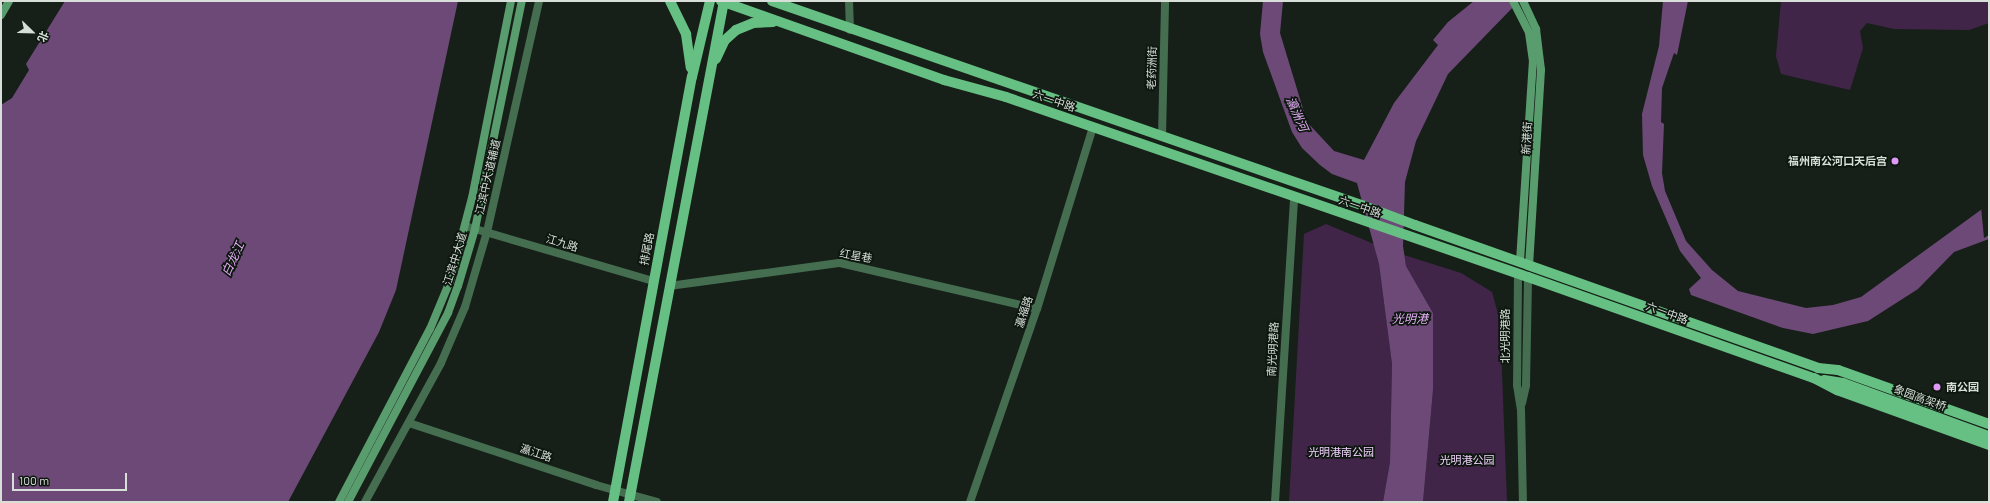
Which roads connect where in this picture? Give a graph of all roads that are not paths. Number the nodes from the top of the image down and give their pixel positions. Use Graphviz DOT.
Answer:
graph roads {
  1 [pos="9,1"];
  2 [pos="511,1"];
  3 [pos="522,1"];
  4 [pos="539,1"];
  5 [pos="670,1"];
  6 [pos="710,1"];
  7 [pos="722,1"];
  8 [pos="772,1"];
  9 [pos="849,1"];
  10 [pos="1165,1"];
  11 [pos="1513,1"];
  12 [pos="1523,1"];
  13 [pos="789,5"];
  14 [pos="1,15"];
  15 [pos="1527,16"];
  16 [pos="785,24"];
  17 [pos="850,30"];
  18 [pos="692,77"];
  19 [pos="708,81"];
  20 [pos="1093,127"];
  21 [pos="1162,136"];
  22 [pos="1294,197"];
  23 [pos="465,226"];
  24 [pos="475,229"];
  25 [pos="487,232"];
  26 [pos="1524,264"];
  27 [pos="1523,275"];
  28 [pos="652,282"];
  29 [pos="669,286"];
  30 [pos="1037,309"];
  31 [pos="1818,368"];
  32 [pos="1814,378"];
  33 [pos="1843,383"];
  34 [pos="409,422"];
  35 [pos="1989,424"];
  36 [pos="1989,436"];
  37 [pos="1989,445"];
  38 [pos="616,490"];
  39 [pos="630,498"];
  40 [pos="339,502"];
  41 [pos="348,502"];
  42 [pos="365,502"];
  43 [pos="612,502"];
  44 [pos="657,502"];
  45 [pos="970,502"];
  46 [pos="1275,502"];
  47 [pos="1523,502"];
  1 -- 14 [label="main road"];
  2 -- 23 [label="main road, 江滨中大道"];
  3 -- 24 [label="main road, 江滨中大道"];
  4 -- 25 [label="street, 江滨中大道辅道"];
  5 -- 18 [label="main road"];
  6 -- 18 [label="main road, 排尾路"];
  7 -- 16 [label="main road, 六一中路"];
  7 -- 19 [label="main road"];
  8 -- 13 [label="main road, 六一中路"];
  9 -- 17 [label="street"];
  10 -- 21 [label="street, 老药洲街"];
  11 -- 15 [label="main road"];
  12 -- 15 [label="main road"];
  13 -- 17 [label="main road, 六一中路"];
  15 -- 26 [label="main road, 新港街"];
  16 -- 19 [label="main road"];
  16 -- 20 [label="main road, 六一中路"];
  17 -- 21 [label="main road, 六一中路"];
  18 -- 28 [label="main road, 排尾路"];
  19 -- 29 [label="main road"];
  20 -- 22 [label="main road, 六一中路"];
  20 -- 30 [label="street, 瀛福路"];
  21 -- 26 [label="main road, 六一中路, bridge"];
  22 -- 27 [label="main road, 六一中路"];
  22 -- 46 [label="street, 南光明港路"];
  23 -- 24 [label="street, 江九路"];
  23 -- 40 [label="main road, 江滨中大道"];
  24 -- 25 [label="street, 江九路"];
  24 -- 41 [label="main road, 江滨中大道"];
  25 -- 28 [label="street, 江九路"];
  25 -- 34 [label="street, 江滨中大道辅道"];
  26 -- 27 [label="main road, 北光明港路"];
  26 -- 31 [label="main road, 六一中路"];
  27 -- 32 [label="main road, 六一中路"];
  27 -- 47 [label="street, 北光明港路"];
  28 -- 38 [label="main road, 排尾路"];
  29 -- 30 [label="street, 红星巷"];
  29 -- 39 [label="main road"];
  30 -- 45 [label="street, 瀛福路"];
  31 -- 33 [label="main road"];
  31 -- 35 [label="main road, 六一中路"];
  32 -- 33 [label="main road"];
  32 -- 37 [label="main road, 六一中路"];
  33 -- 36 [label="main road, 象园高架桥"];
  34 -- 38 [label="street, 瀛江路"];
  34 -- 42 [label="street, 江滨中大道辅道"];
  38 -- 39 [label="street, 瀛江路"];
  38 -- 43 [label="main road, 排尾路"];
  39 -- 44 [label="street, 瀛江路"];
}
